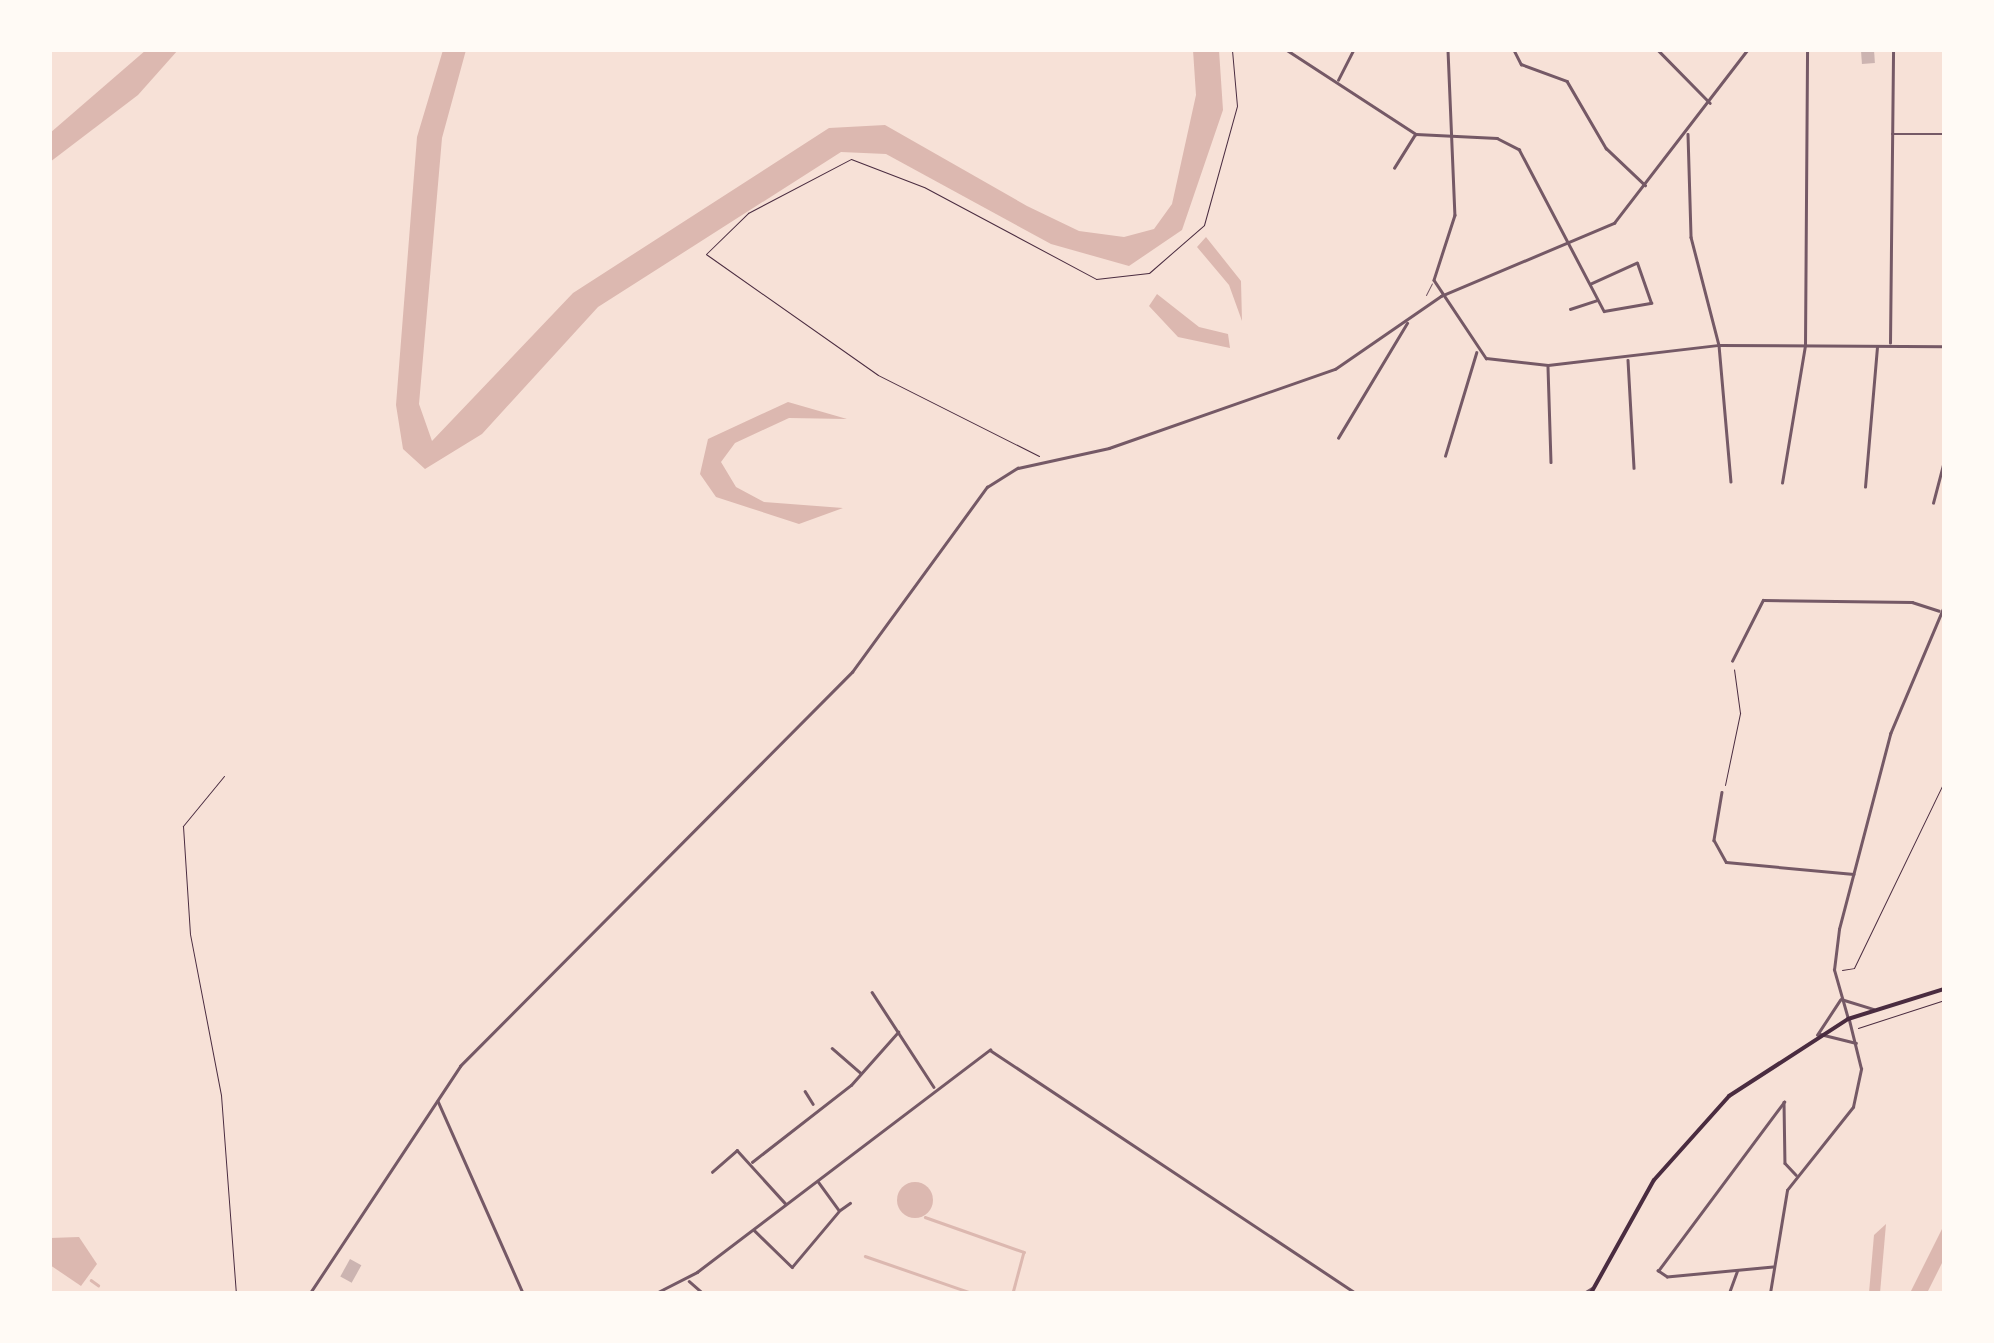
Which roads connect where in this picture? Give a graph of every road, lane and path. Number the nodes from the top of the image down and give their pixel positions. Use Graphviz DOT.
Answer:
graph roads {
  1 [pos="1232,50"];
  2 [pos="1287,50"];
  3 [pos="1354,50"];
  4 [pos="1448,50"];
  5 [pos="1514,50"];
  6 [pos="1658,50"];
  7 [pos="1748,50"];
  8 [pos="1807,50"];
  9 [pos="1892,50"];
  10 [pos="1337,81"];
  11 [pos="1711,104"];
  12 [pos="1416,134"];
  13 [pos="1686,134"];
  14 [pos="1892,134"];
  15 [pos="1944,134"];
  16 [pos="1452,139"];
  17 [pos="1394,168"];
  18 [pos="1646,186"];
  19 [pos="1571,243"];
  20 [pos="1434,280"];
  21 [pos="1591,284"];
  22 [pos="1426,295"];
  23 [pos="1440,296"];
  24 [pos="1598,300"];
  25 [pos="1570,308"];
  26 [pos="1407,322"];
  27 [pos="1719,344"];
  28 [pos="1804,345"];
  29 [pos="1877,345"];
  30 [pos="1890,345"];
  31 [pos="1944,346"];
  32 [pos="1476,352"];
  33 [pos="1628,358"];
  34 [pos="1548,365"];
  35 [pos="1338,438"];
  36 [pos="1445,456"];
  37 [pos="1053,461"];
  38 [pos="1550,462"];
  39 [pos="1944,462"];
  40 [pos="1634,468"];
  41 [pos="1731,481"];
  42 [pos="1782,483"];
  43 [pos="1865,486"];
  44 [pos="1933,503"];
  45 [pos="1944,606"];
  46 [pos="1940,612"];
  47 [pos="1732,661"];
  48 [pos="224,776"];
  49 [pos="1944,782"];
  50 [pos="1722,792"];
  51 [pos="1853,874"];
  52 [pos="1834,970"];
  53 [pos="1944,989"];
  54 [pos="872,992"];
  55 [pos="1840,998"];
  56 [pos="1944,1000"];
  57 [pos="1873,1009"];
  58 [pos="1848,1019"];
  59 [pos="1853,1029"];
  60 [pos="898,1032"];
  61 [pos="1819,1034"];
  62 [pos="1856,1044"];
  63 [pos="832,1048"];
  64 [pos="861,1073"];
  65 [pos="934,1087"];
  66 [pos="805,1091"];
  67 [pos="437,1100"];
  68 [pos="814,1105"];
  69 [pos="752,1162"];
  70 [pos="712,1172"];
  71 [pos="1796,1175"];
  72 [pos="816,1179"];
  73 [pos="785,1203"];
  74 [pos="850,1203"];
  75 [pos="839,1211"];
  76 [pos="753,1229"];
  77 [pos="792,1267"];
  78 [pos="1773,1267"];
  79 [pos="1738,1270"];
  80 [pos="799,1275"];
  81 [pos="687,1279"];
  82 [pos="1589,1291"];
  83 [pos="236,1293"];
  84 [pos="310,1293"];
  85 [pos="523,1293"];
  86 [pos="656,1293"];
  87 [pos="703,1293"];
  88 [pos="1356,1293"];
  89 [pos="1729,1293"];
  90 [pos="1770,1293"];
  1 -- 37 [label="path"];
  2 -- 10 [label="street"];
  3 -- 10 [label="street"];
  4 -- 16 [label="street"];
  5 -- 18 [label="street"];
  6 -- 11 [label="street"];
  7 -- 11 [label="street"];
  8 -- 28 [label="street"];
  9 -- 14 [label="street"];
  10 -- 12 [label="street"];
  11 -- 13 [label="street"];
  12 -- 16 [label="street"];
  12 -- 17 [label="street"];
  13 -- 18 [label="street"];
  13 -- 27 [label="street"];
  14 -- 15 [label="street"];
  14 -- 30 [label="street"];
  16 -- 19 [label="street"];
  16 -- 20 [label="street"];
  18 -- 19 [label="street"];
  19 -- 21 [label="street"];
  19 -- 23 [label="street"];
  20 -- 22 [label="lane"];
  20 -- 23 [label="street"];
  21 -- 24 [label="street"];
  21 -- 24 [label="street"];
  23 -- 26 [label="street"];
  23 -- 32 [label="street"];
  24 -- 25 [label="street"];
  26 -- 35 [label="street"];
  26 -- 37 [label="street"];
  27 -- 28 [label="street"];
  27 -- 33 [label="street"];
  27 -- 41 [label="street"];
  28 -- 29 [label="street"];
  28 -- 42 [label="street"];
  29 -- 30 [label="street"];
  29 -- 43 [label="street"];
  30 -- 31 [label="street"];
  32 -- 34 [label="street"];
  32 -- 36 [label="street"];
  33 -- 34 [label="street"];
  33 -- 40 [label="street"];
  34 -- 38 [label="street"];
  37 -- 67 [label="street"];
  39 -- 44 [label="street"];
  45 -- 46 [label="street"];
  46 -- 47 [label="street"];
  46 -- 51 [label="street"];
  47 -- 50 [label="path"];
  48 -- 83 [label="path"];
  49 -- 52 [label="path"];
  50 -- 51 [label="street"];
  51 -- 52 [label="street"];
  52 -- 55 [label="street"];
  53 -- 57 [label="main road"];
  54 -- 60 [label="street"];
  55 -- 57 [label="street"];
  55 -- 58 [label="street"];
  55 -- 61 [label="street"];
  56 -- 59 [label="path"];
  57 -- 58 [label="main road"];
  58 -- 59 [label="street"];
  58 -- 61 [label="main road"];
  59 -- 62 [label="street"];
  60 -- 64 [label="street"];
  60 -- 65 [label="street"];
  61 -- 62 [label="street"];
  61 -- 82 [label="main road"];
  62 -- 71 [label="street"];
  63 -- 64 [label="street"];
  64 -- 68 [label="street"];
  65 -- 72 [label="street"];
  65 -- 88 [label="street"];
  66 -- 68 [label="street"];
  67 -- 84 [label="street"];
  67 -- 85 [label="street"];
  68 -- 69 [label="street"];
  69 -- 70 [label="street"];
  69 -- 73 [label="street"];
  71 -- 78 [label="street"];
  71 -- 79 [label="street"];
  72 -- 73 [label="street"];
  72 -- 75 [label="street"];
  73 -- 76 [label="street"];
  74 -- 75 [label="street"];
  75 -- 77 [label="street"];
  76 -- 77 [label="street"];
  76 -- 81 [label="street"];
  77 -- 80 [label="street"];
  78 -- 79 [label="street"];
  78 -- 90 [label="street"];
  79 -- 89 [label="street"];
  81 -- 86 [label="street"];
  81 -- 87 [label="street"];
}
